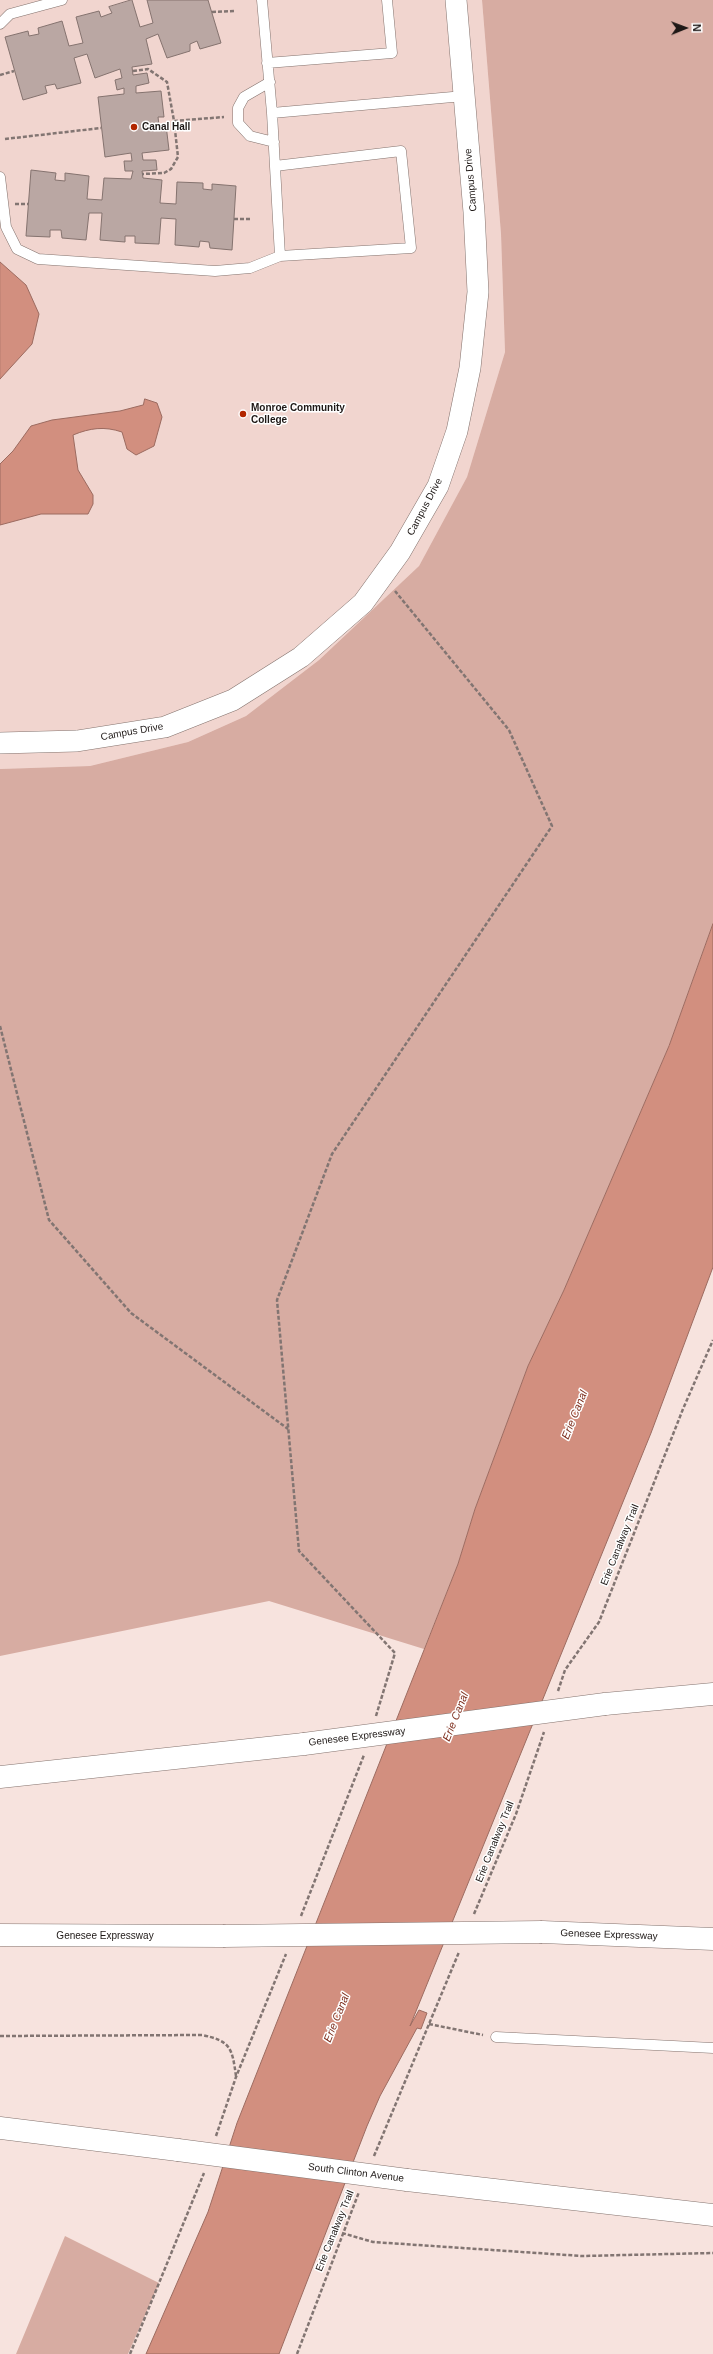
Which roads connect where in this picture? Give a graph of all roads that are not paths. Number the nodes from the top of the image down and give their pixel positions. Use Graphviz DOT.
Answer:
graph roads {
  1 [pos="62,0"];
  2 [pos="262,0"];
  3 [pos="387,0"];
  4 [pos="456,0"];
  5 [pos="0,24"];
  6 [pos="268,63"];
  7 [pos="270,82"];
  8 [pos="464,96"];
  9 [pos="272,113"];
  10 [pos="274,142"];
  11 [pos="275,166"];
  12 [pos="0,177"];
  13 [pos="280,256"];
  14 [pos="0,743"];
  15 [pos="713,1694"];
  16 [pos="0,1777"];
  17 [pos="0,1935"];
  18 [pos="713,1939"];
  19 [pos="496,2037"];
  20 [pos="713,2048"];
  21 [pos="0,2128"];
  22 [pos="713,2215"];
  1 -- 5 [label="lane"];
  2 -- 6 [label="lane"];
  3 -- 6 [label="lane"];
  4 -- 8 [label="street, Campus Drive"];
  6 -- 7 [label="lane"];
  7 -- 9 [label="lane"];
  7 -- 10 [label="lane"];
  8 -- 9 [label="lane"];
  8 -- 14 [label="street, Campus Drive"];
  9 -- 10 [label="lane"];
  10 -- 11 [label="lane"];
  11 -- 13 [label="lane"];
  11 -- 13 [label="lane"];
  12 -- 13 [label="lane"];
  15 -- 16 [label="main road, Genesee Expressway, bridge"];
  17 -- 18 [label="main road, Genesee Expressway, bridge"];
  19 -- 20 [label="lane"];
  21 -- 22 [label="main road, South Clinton Avenue, bridge"];
}
